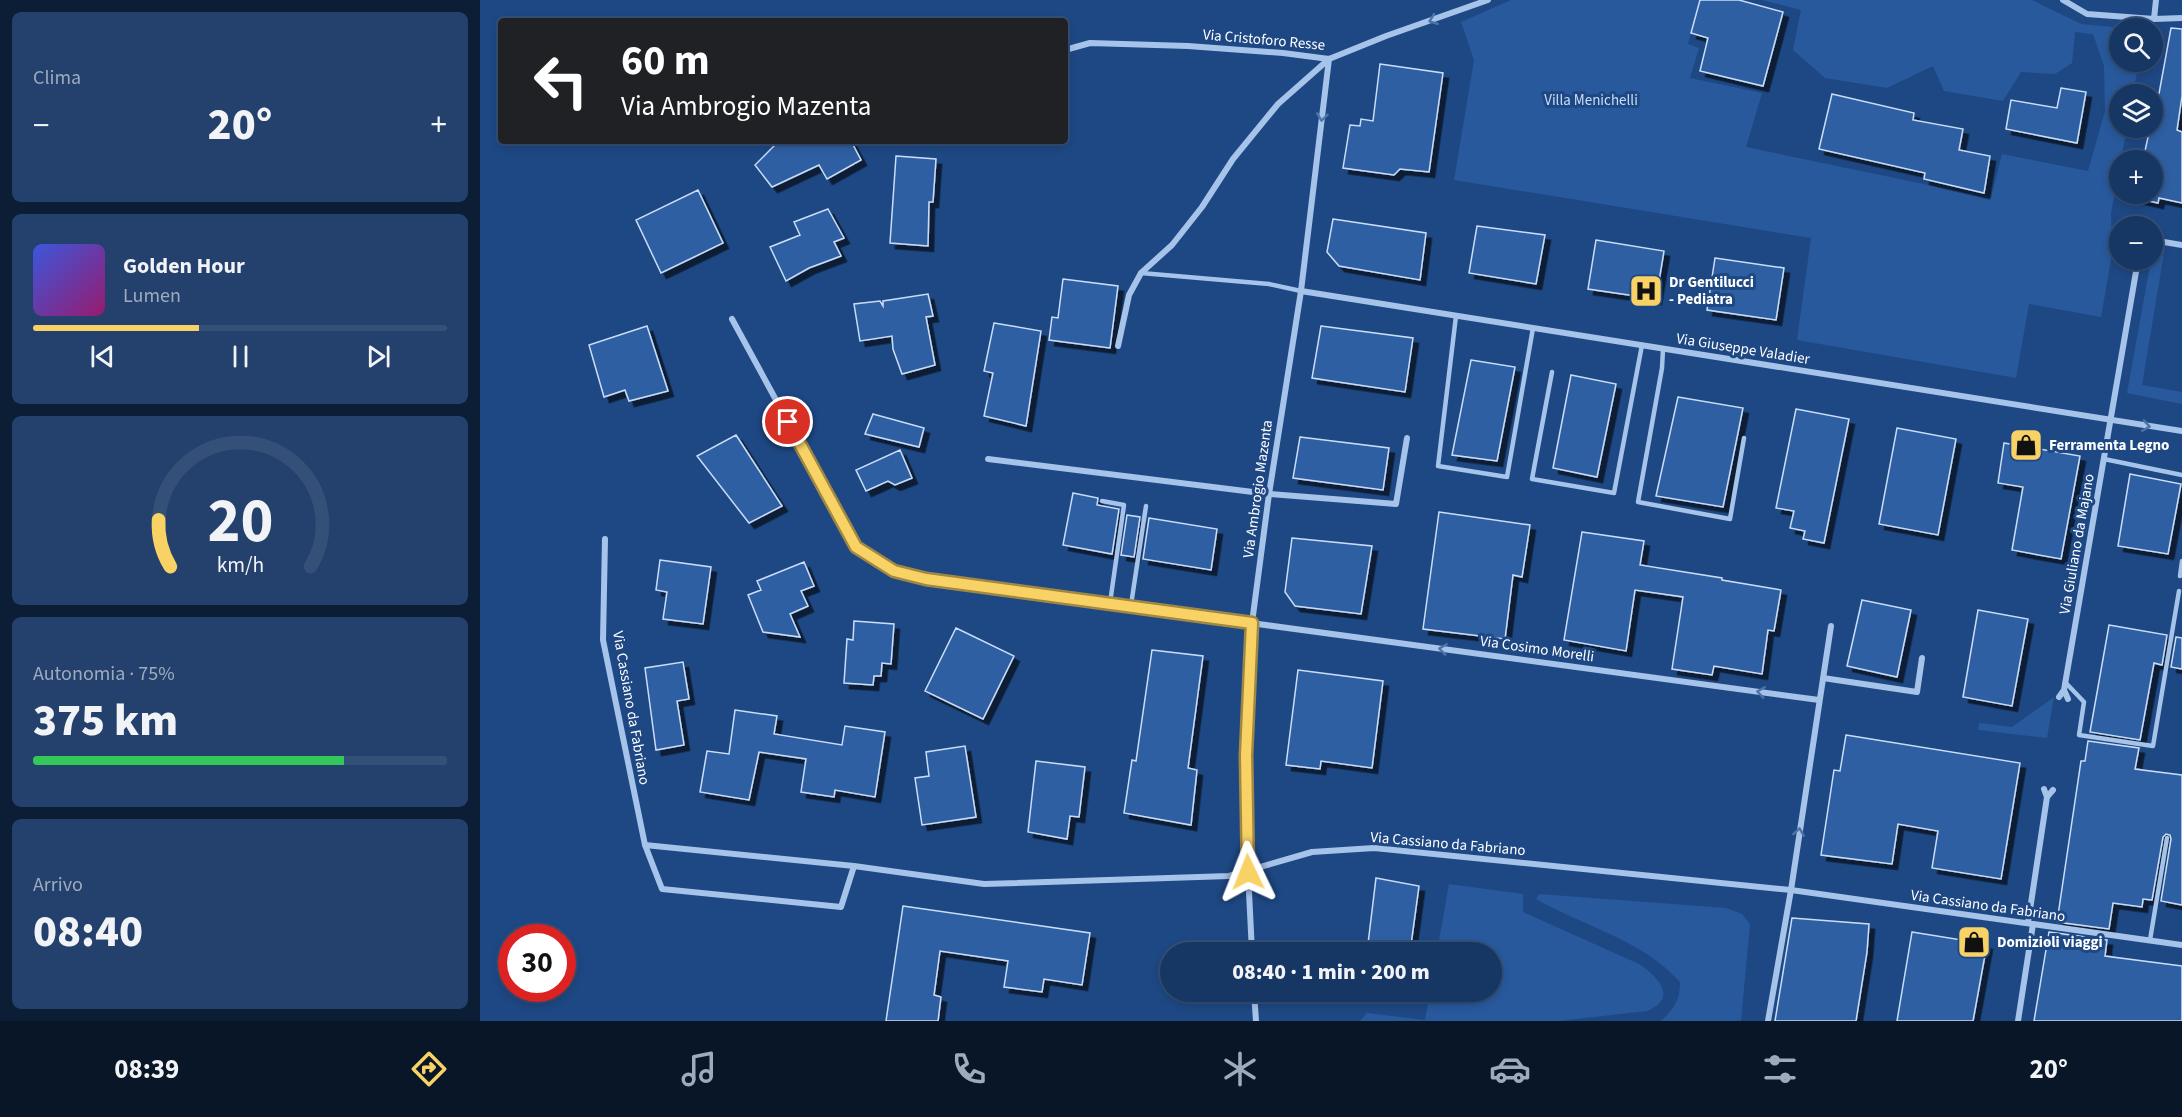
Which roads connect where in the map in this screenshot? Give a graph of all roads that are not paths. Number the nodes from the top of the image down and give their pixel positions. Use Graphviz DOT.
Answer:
graph roads {
  1 [pos="1488,0"];
  2 [pos="2063,0"];
  3 [pos="2156,0"];
  4 [pos="2141,18"];
  5 [pos="2154,18"];
  6 [pos="2182,18"];
  7 [pos="2163,19"];
  8 [pos="1068,49"];
  9 [pos="1329,59"];
  10 [pos="2163,242"];
  11 [pos="2182,245"];
  12 [pos="2136,270"];
  13 [pos="1141,273"];
  14 [pos="1301,291"];
  15 [pos="1456,316"];
  16 [pos="732,318"];
  17 [pos="1533,328"];
  18 [pos="1642,345"];
  19 [pos="1118,346"];
  20 [pos="1663,349"];
  21 [pos="1552,372"];
  22 [pos="2110,420"];
  23 [pos="2182,431"];
  24 [pos="1407,438"];
  25 [pos="1744,438"];
  26 [pos="988,459"];
  27 [pos="2104,459"];
  28 [pos="2182,475"];
  29 [pos="1269,494"];
  30 [pos="1102,501"];
  31 [pos="1146,506"];
  32 [pos="605,538"];
  33 [pos="2182,561"];
  34 [pos="2180,576"];
  35 [pos="2179,591"];
  36 [pos="1110,603"];
  37 [pos="1131,605"];
  38 [pos="1252,623"];
  39 [pos="1831,626"];
  40 [pos="1922,658"];
  41 [pos="1823,678"];
  42 [pos="2065,682"];
  43 [pos="2064,690"];
  44 [pos="2059,697"];
  45 [pos="2068,699"];
  46 [pos="1819,700"];
  47 [pos="2044,789"];
  48 [pos="2053,790"];
  49 [pos="2047,797"];
  50 [pos="2167,838"];
  51 [pos="645,844"];
  52 [pos="854,866"];
  53 [pos="1248,872"];
  54 [pos="1791,890"];
  55 [pos="2030,924"];
  56 [pos="2150,940"];
  57 [pos="1252,942"];
  58 [pos="2182,945"];
  59 [pos="1255,1002"];
  60 [pos="1256,1021"];
  61 [pos="1768,1021"];
  62 [pos="2018,1021"];
  1 -- 9 [label="street, Via Cristoforo Resse, one-way"];
  2 -- 4 [label="street"];
  3 -- 5 [label="street"];
  6 -- 7 [label="street"];
  8 -- 9 [label="street, Via Cristoforo Resse"];
  9 -- 13 [label="street"];
  9 -- 14 [label="street, Via Ambrogio Mazenta, one-way"];
  10 -- 11 [label="street"];
  12 -- 22 [label="street, Via Giuliano da Majano"];
  13 -- 14 [label="lane"];
  13 -- 19 [label="street"];
  14 -- 15 [label="street, Via Giuseppe Valadier"];
  14 -- 29 [label="street, Via Ambrogio Mazenta"];
  15 -- 17 [label="street, Via Giuseppe Valadier"];
  15 -- 17 [label="lane"];
  16 -- 36 [label="street"];
  17 -- 18 [label="street, Via Giuseppe Valadier"];
  18 -- 20 [label="street, Via Giuseppe Valadier"];
  18 -- 21 [label="lane"];
  20 -- 22 [label="street, Via Giuseppe Valadier"];
  20 -- 25 [label="lane"];
  22 -- 23 [label="street, Via Giuseppe Valadier, one-way"];
  22 -- 27 [label="street, Via Giuliano da Majano"];
  24 -- 29 [label="street"];
  26 -- 29 [label="street"];
  27 -- 28 [label="lane"];
  27 -- 42 [label="street, Via Giuliano da Majano"];
  29 -- 38 [label="street, Via Ambrogio Mazenta"];
  30 -- 36 [label="lane"];
  31 -- 37 [label="lane"];
  32 -- 51 [label="street, Via Cassiano da Fabriano"];
  33 -- 34 [label="lane"];
  35 -- 42 [label="lane"];
  36 -- 37 [label="street"];
  37 -- 38 [label="street"];
  46 -- 38 [label="street, Via Cosimo Morelli, one-way"];
  38 -- 53 [label="street, Via Ambrogio Mazenta"];
  39 -- 41 [label="street"];
  40 -- 41 [label="street"];
  41 -- 46 [label="street"];
  42 -- 43 [label="street, Via Giuliano da Majano"];
  43 -- 44 [label="street, Via Giuliano da Majano"];
  43 -- 45 [label="street"];
  54 -- 46 [label="street, one-way"];
  47 -- 49 [label="street"];
  48 -- 49 [label="street"];
  49 -- 55 [label="street"];
  50 -- 56 [label="lane"];
  51 -- 52 [label="street, Via Cassiano da Fabriano"];
  51 -- 52 [label="street, Via Cassiano da Fabriano"];
  52 -- 53 [label="street, Via Cassiano da Fabriano"];
  53 -- 54 [label="street, Via Cassiano da Fabriano"];
  53 -- 57 [label="street, Via Ambrogio Mazenta"];
  54 -- 55 [label="street, Via Cassiano da Fabriano"];
  54 -- 61 [label="street"];
  55 -- 56 [label="street, Via Cassiano da Fabriano"];
  55 -- 62 [label="street"];
  56 -- 58 [label="street, Via Cassiano da Fabriano"];
  59 -- 60 [label="street"];
}
